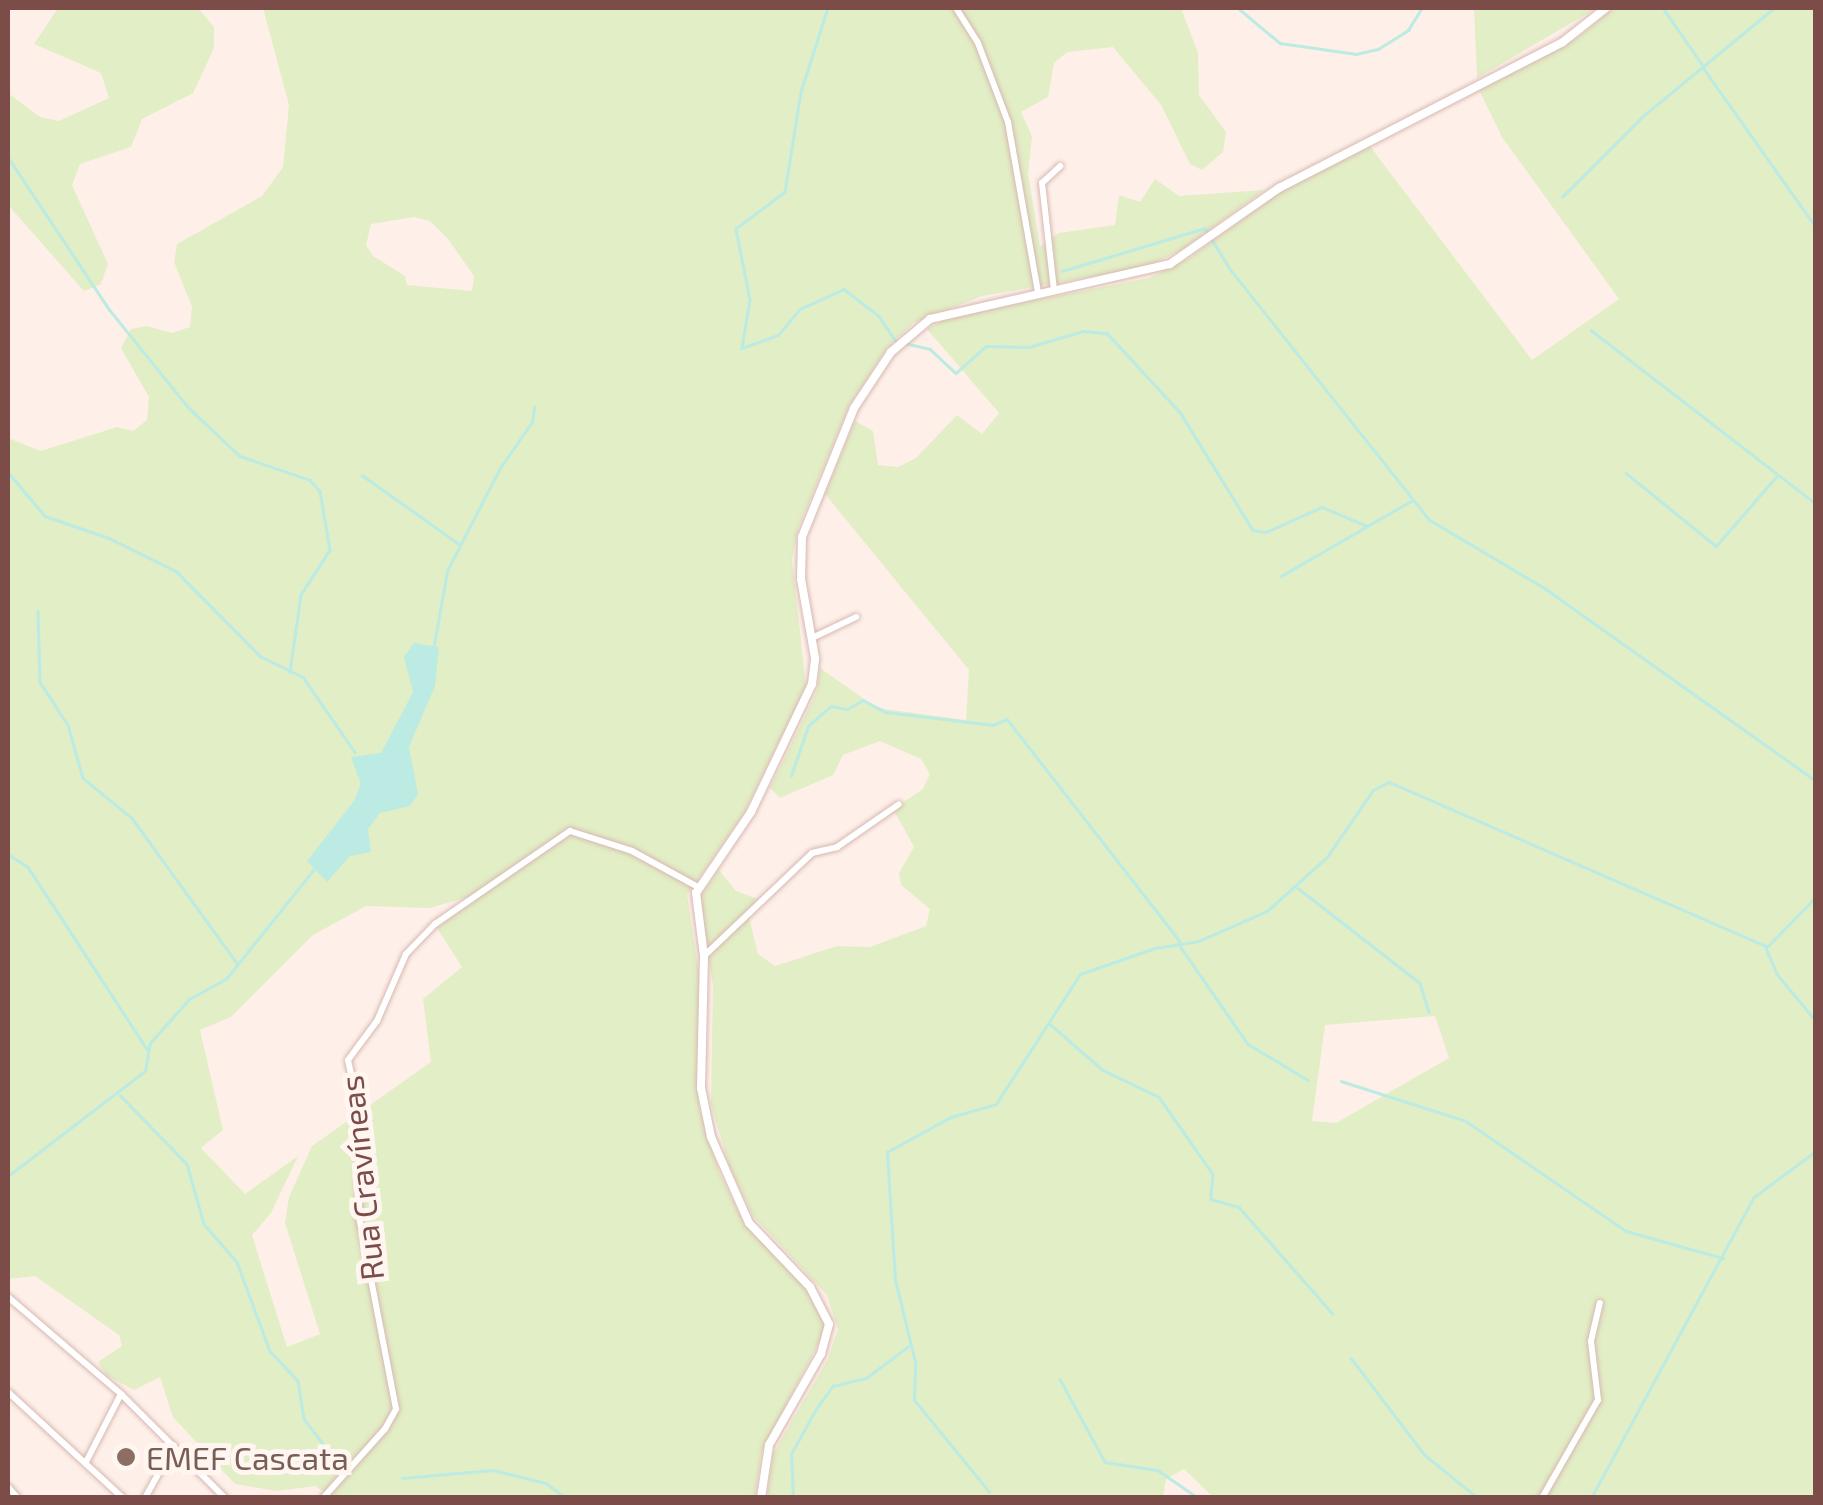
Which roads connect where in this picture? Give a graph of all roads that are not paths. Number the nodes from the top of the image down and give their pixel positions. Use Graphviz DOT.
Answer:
graph roads {
  1 [pos="956,8"];
  2 [pos="1606,8"];
  3 [pos="1060,166"];
  4 [pos="1054,290"];
  5 [pos="1038,293"];
  6 [pos="856,617"];
  7 [pos="812,638"];
  8 [pos="899,804"];
  9 [pos="698,887"];
  10 [pos="704,956"];
  11 [pos="10,1299"];
  12 [pos="1600,1303"];
  13 [pos="8,1392"];
  14 [pos="121,1394"];
  15 [pos="174,1446"];
  16 [pos="86,1462"];
  17 [pos="8,1487"];
  18 [pos="113,1494"];
  19 [pos="326,1496"];
  20 [pos="18,1498"];
  21 [pos="124,1498"];
  22 [pos="145,1498"];
  23 [pos="224,1498"];
  24 [pos="761,1498"];
  25 [pos="1542,1498"];
  1 -- 5 [label="street"];
  2 -- 4 [label="street"];
  3 -- 4 [label="street"];
  4 -- 5 [label="street"];
  5 -- 7 [label="street"];
  6 -- 7 [label="street"];
  7 -- 9 [label="street"];
  8 -- 10 [label="street"];
  9 -- 10 [label="street"];
  9 -- 19 [label="street, Rua Cravíneas"];
  10 -- 24 [label="street"];
  11 -- 14 [label="street"];
  12 -- 25 [label="street"];
  13 -- 16 [label="street"];
  14 -- 15 [label="street"];
  14 -- 16 [label="street"];
  15 -- 22 [label="street"];
  15 -- 23 [label="street"];
  16 -- 18 [label="street"];
  17 -- 20 [label="street"];
  18 -- 21 [label="street"];
}
